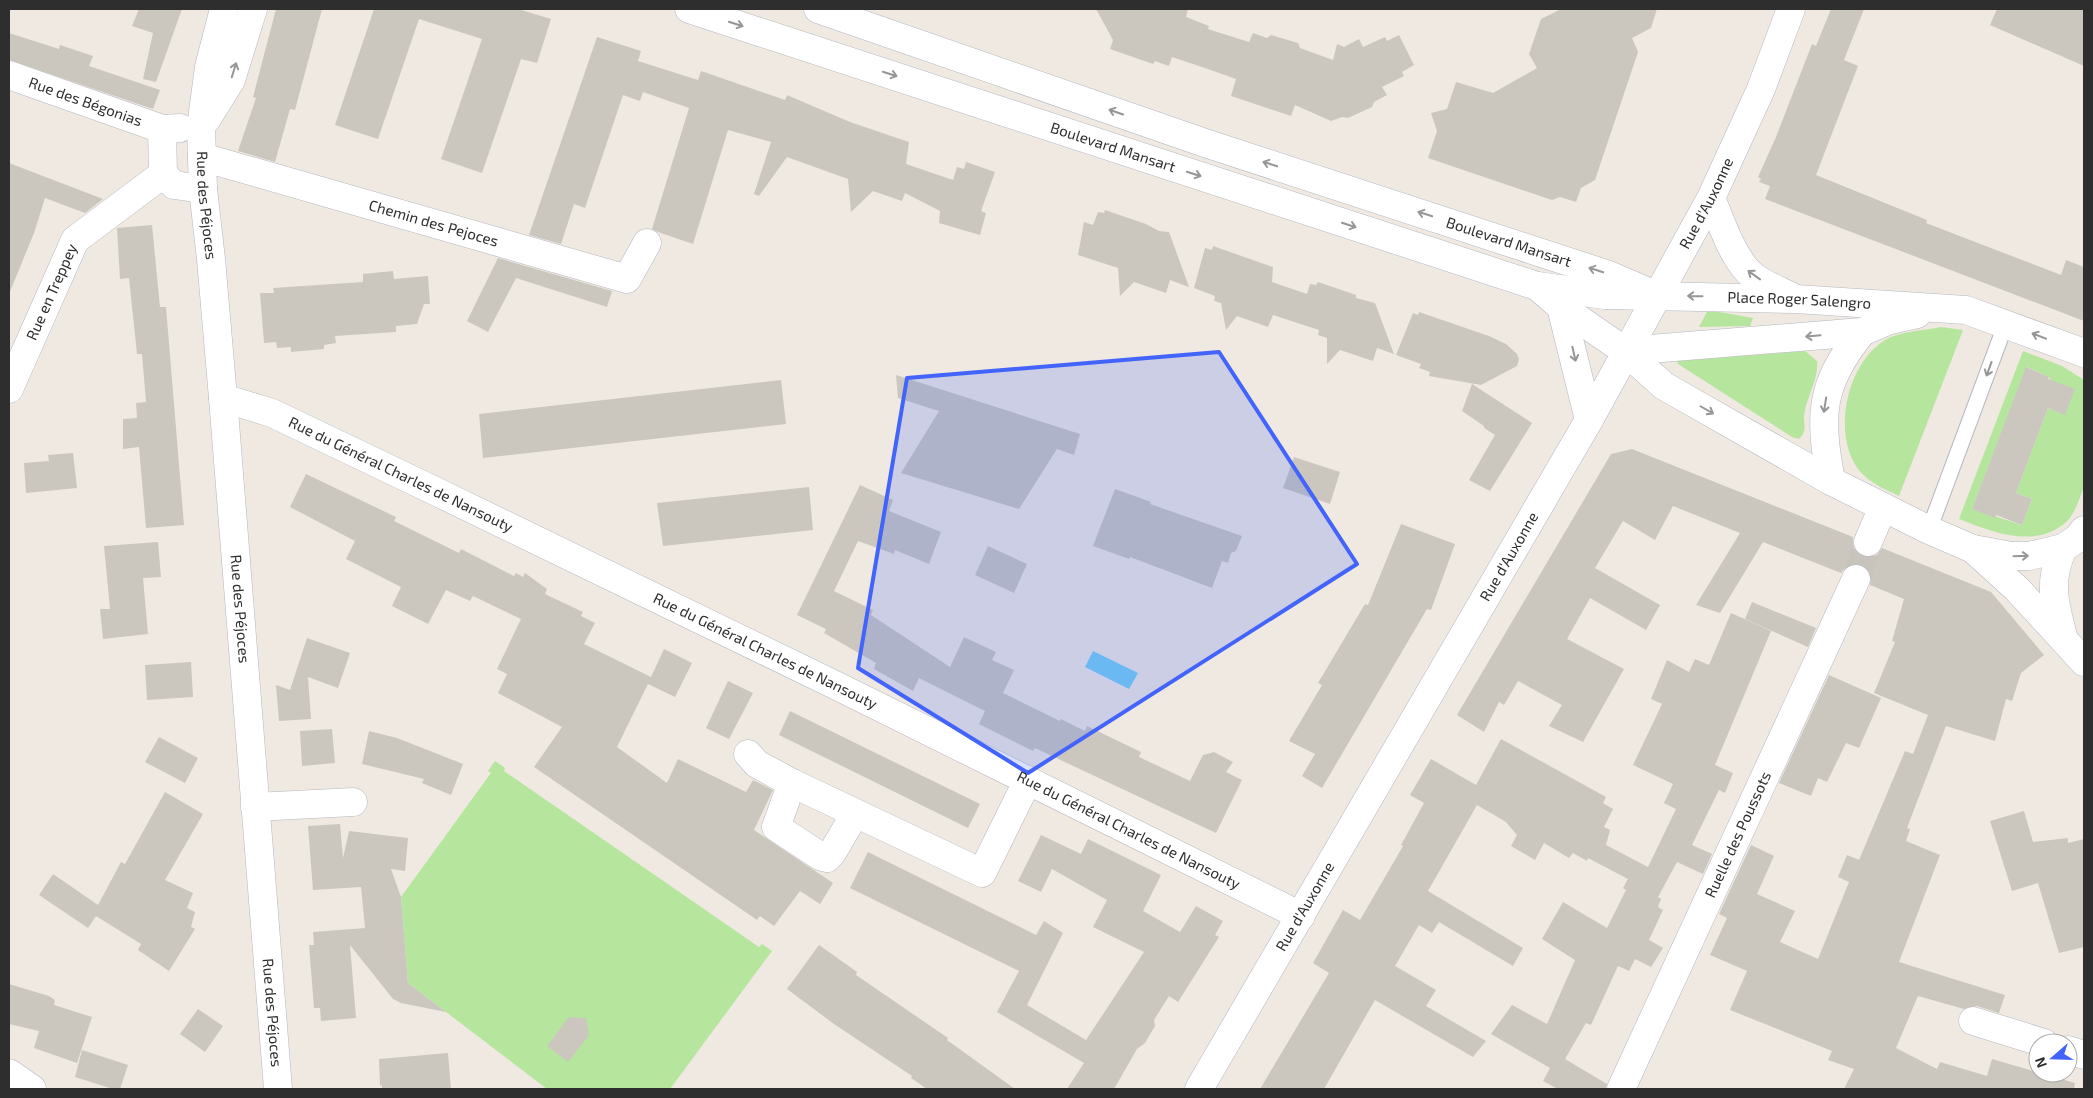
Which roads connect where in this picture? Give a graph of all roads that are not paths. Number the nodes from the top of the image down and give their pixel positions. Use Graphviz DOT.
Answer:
graph roads {
  1 [pos="224,9"];
  2 [pos="253,9"];
  3 [pos="689,9"];
  4 [pos="818,9"];
  5 [pos="1791,9"];
  6 [pos="9,75"];
  7 [pos="201,127"];
  8 [pos="162,129"];
  9 [pos="202,157"];
  10 [pos="163,174"];
  11 [pos="202,190"];
  12 [pos="1711,198"];
  13 [pos="647,243"];
  14 [pos="1537,286"];
  15 [pos="1657,295"];
  16 [pos="1796,299"];
  17 [pos="1561,307"];
  18 [pos="1940,309"];
  19 [pos="2006,323"];
  20 [pos="1862,332"];
  21 [pos="1625,351"];
  22 [pos="2084,354"];
  23 [pos="9,389"];
  24 [pos="223,398"];
  25 [pos="1588,420"];
  26 [pos="1831,481"];
  27 [pos="1883,507"];
  28 [pos="1929,530"];
  29 [pos="2084,530"];
  30 [pos="1868,542"];
  31 [pos="2064,548"];
  32 [pos="1973,549"];
  33 [pos="1856,579"];
  34 [pos="2065,640"];
  35 [pos="2084,662"];
  36 [pos="748,754"];
  37 [pos="1028,780"];
  38 [pos="792,783"];
  39 [pos="353,802"];
  40 [pos="255,807"];
  41 [pos="855,814"];
  42 [pos="1301,916"];
  43 [pos="1973,1021"];
  44 [pos="2028,1038"];
  45 [pos="9,1073"];
  46 [pos="32,1089"];
  47 [pos="278,1089"];
  48 [pos="1199,1089"];
  49 [pos="1621,1089"];
  1 -- 7 [label="street, Rue des Péjoces"];
  7 -- 2 [label="street, one-way"];
  3 -- 14 [label="street, Boulevard Mansart, one-way"];
  15 -- 4 [label="street, Boulevard Mansart, one-way"];
  5 -- 12 [label="street, Rue d'Auxonne"];
  6 -- 8 [label="street, Rue des Bégonias"];
  7 -- 8 [label="street"];
  7 -- 9 [label="street, Rue des Péjoces"];
  8 -- 10 [label="street"];
  9 -- 11 [label="street, Rue des Péjoces"];
  9 -- 13 [label="street, Chemin des Pejoces"];
  10 -- 11 [label="street"];
  10 -- 23 [label="street, Rue en Treppey"];
  11 -- 24 [label="street, Rue des Péjoces"];
  12 -- 15 [label="street, Rue d'Auxonne"];
  16 -- 12 [label="street, one-way"];
  14 -- 15 [label="street, Place Roger Salengro"];
  14 -- 17 [label="street"];
  16 -- 15 [label="street, Place Roger Salengro, one-way"];
  15 -- 21 [label="street, Rue d'Auxonne"];
  16 -- 18 [label="street, Place Roger Salengro"];
  17 -- 21 [label="street"];
  17 -- 25 [label="street, one-way"];
  18 -- 19 [label="street, Place Roger Salengro"];
  18 -- 20 [label="street, Place Roger Salengro"];
  22 -- 19 [label="street, Place Roger Salengro, one-way"];
  19 -- 28 [label="lane, one-way"];
  20 -- 21 [label="street, Place Roger Salengro, one-way"];
  20 -- 26 [label="street, Place Roger Salengro, one-way"];
  21 -- 25 [label="street, Rue d'Auxonne"];
  21 -- 26 [label="street, one-way"];
  24 -- 37 [label="street, Rue du Général Charles de Nansouty"];
  24 -- 40 [label="street, Rue des Péjoces"];
  25 -- 42 [label="street, Rue d'Auxonne"];
  26 -- 27 [label="street"];
  27 -- 28 [label="street"];
  27 -- 30 [label="street"];
  28 -- 32 [label="street"];
  29 -- 31 [label="street"];
  32 -- 31 [label="street, one-way"];
  31 -- 34 [label="street"];
  32 -- 34 [label="street"];
  33 -- 49 [label="street, Ruelle des Poussots"];
  34 -- 35 [label="street"];
  36 -- 38 [label="street"];
  37 -- 41 [label="street"];
  37 -- 42 [label="street, Rue du Général Charles de Nansouty"];
  38 -- 41 [label="street"];
  38 -- 41 [label="street"];
  39 -- 40 [label="street"];
  40 -- 47 [label="street, Rue des Péjoces"];
  42 -- 48 [label="street, Rue d'Auxonne"];
  43 -- 44 [label="street"];
  45 -- 46 [label="street"];
}
